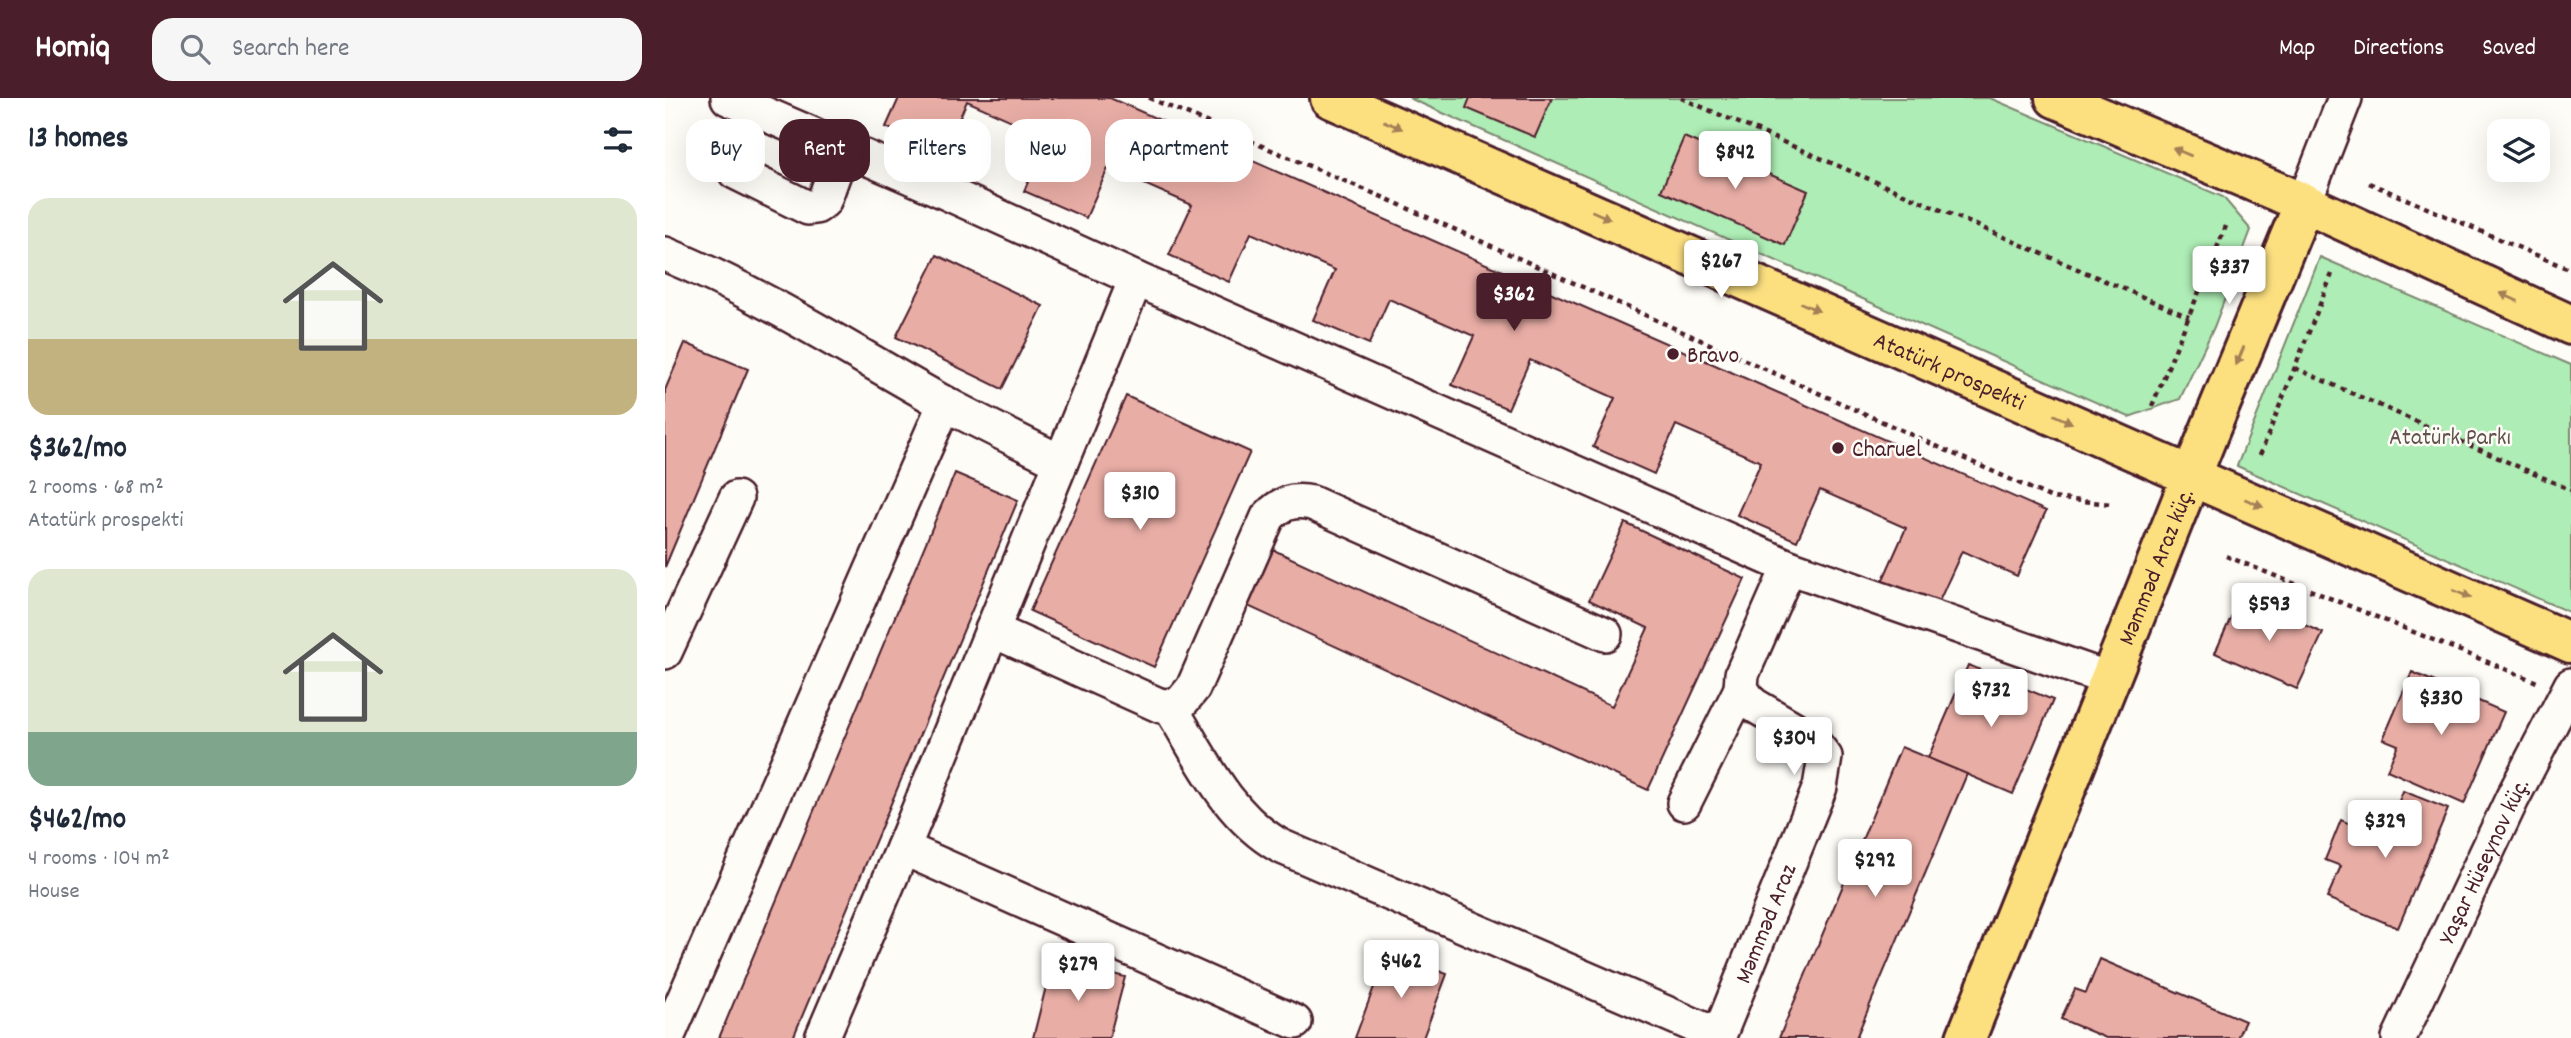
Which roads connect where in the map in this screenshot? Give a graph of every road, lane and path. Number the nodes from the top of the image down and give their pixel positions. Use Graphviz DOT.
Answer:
graph roads {
  1 [pos="729,98"];
  2 [pos="1149,98"];
  3 [pos="1330,98"];
  4 [pos="1681,98"];
  5 [pos="2056,98"];
  6 [pos="2346,98"];
  7 [pos="779,120"];
  8 [pos="870,160"];
  9 [pos="755,182"];
  10 [pos="831,182"];
  11 [pos="2369,183"];
  12 [pos="2304,203"];
  13 [pos="2226,226"];
  14 [pos="665,254"];
  15 [pos="2571,270"];
  16 [pos="2332,274"];
  17 [pos="1136,279"];
  18 [pos="2189,317"];
  19 [pos="2571,325"];
  20 [pos="2295,368"];
  21 [pos="944,403"];
  22 [pos="2152,406"];
  23 [pos="2260,455"];
  24 [pos="1061,462"];
  25 [pos="2191,475"];
  26 [pos="2571,490"];
  27 [pos="736,498"];
  28 [pos="2112,504"];
  29 [pos="2226,556"];
  30 [pos="1789,567"];
  31 [pos="992,630"];
  32 [pos="1605,634"];
  33 [pos="2571,643"];
  34 [pos="665,652"];
  35 [pos="2109,679"];
  36 [pos="1741,689"];
  37 [pos="2569,692"];
  38 [pos="1170,707"];
  39 [pos="1684,803"];
  40 [pos="903,848"];
  41 [pos="1295,1022"];
  42 [pos="1718,1037"];
  43 [pos="667,1038"];
  44 [pos="822,1038"];
  45 [pos="1966,1038"];
  46 [pos="2399,1038"];
  1 -- 7 [label="street"];
  2 -- 28 [label="path"];
  3 -- 25 [label="main road, Atatürk prospekti, one-way"];
  4 -- 18 [label="path"];
  12 -- 5 [label="main road, one-way"];
  6 -- 12 [label="street, Məmməd Araz küç."];
  8 -- 17 [label="street"];
  9 -- 10 [label="street"];
  11 -- 15 [label="path"];
  19 -- 12 [label="main road, one-way"];
  12 -- 25 [label="main road, Məmməd Araz küç., one-way"];
  13 -- 18 [label="path"];
  14 -- 21 [label="street"];
  16 -- 20 [label="path"];
  17 -- 24 [label="street"];
  17 -- 30 [label="street"];
  18 -- 22 [label="path"];
  20 -- 23 [label="path"];
  20 -- 26 [label="path"];
  21 -- 24 [label="street"];
  21 -- 43 [label="street"];
  24 -- 31 [label="street"];
  25 -- 33 [label="main road, Atatürk prospekti, one-way"];
  25 -- 35 [label="main road, Məmməd Araz küç."];
  27 -- 34 [label="street"];
  29 -- 37 [label="path"];
  30 -- 35 [label="street"];
  30 -- 36 [label="street"];
  31 -- 38 [label="street"];
  31 -- 40 [label="street"];
  32 -- 38 [label="street"];
  35 -- 45 [label="main road, Məmməd Araz küç."];
  36 -- 39 [label="street"];
  36 -- 42 [label="street, Məmməd Araz"];
  37 -- 46 [label="street, Yaşar Hüseynov küç."];
  38 -- 42 [label="street"];
  40 -- 41 [label="street"];
  40 -- 44 [label="street"];
}
